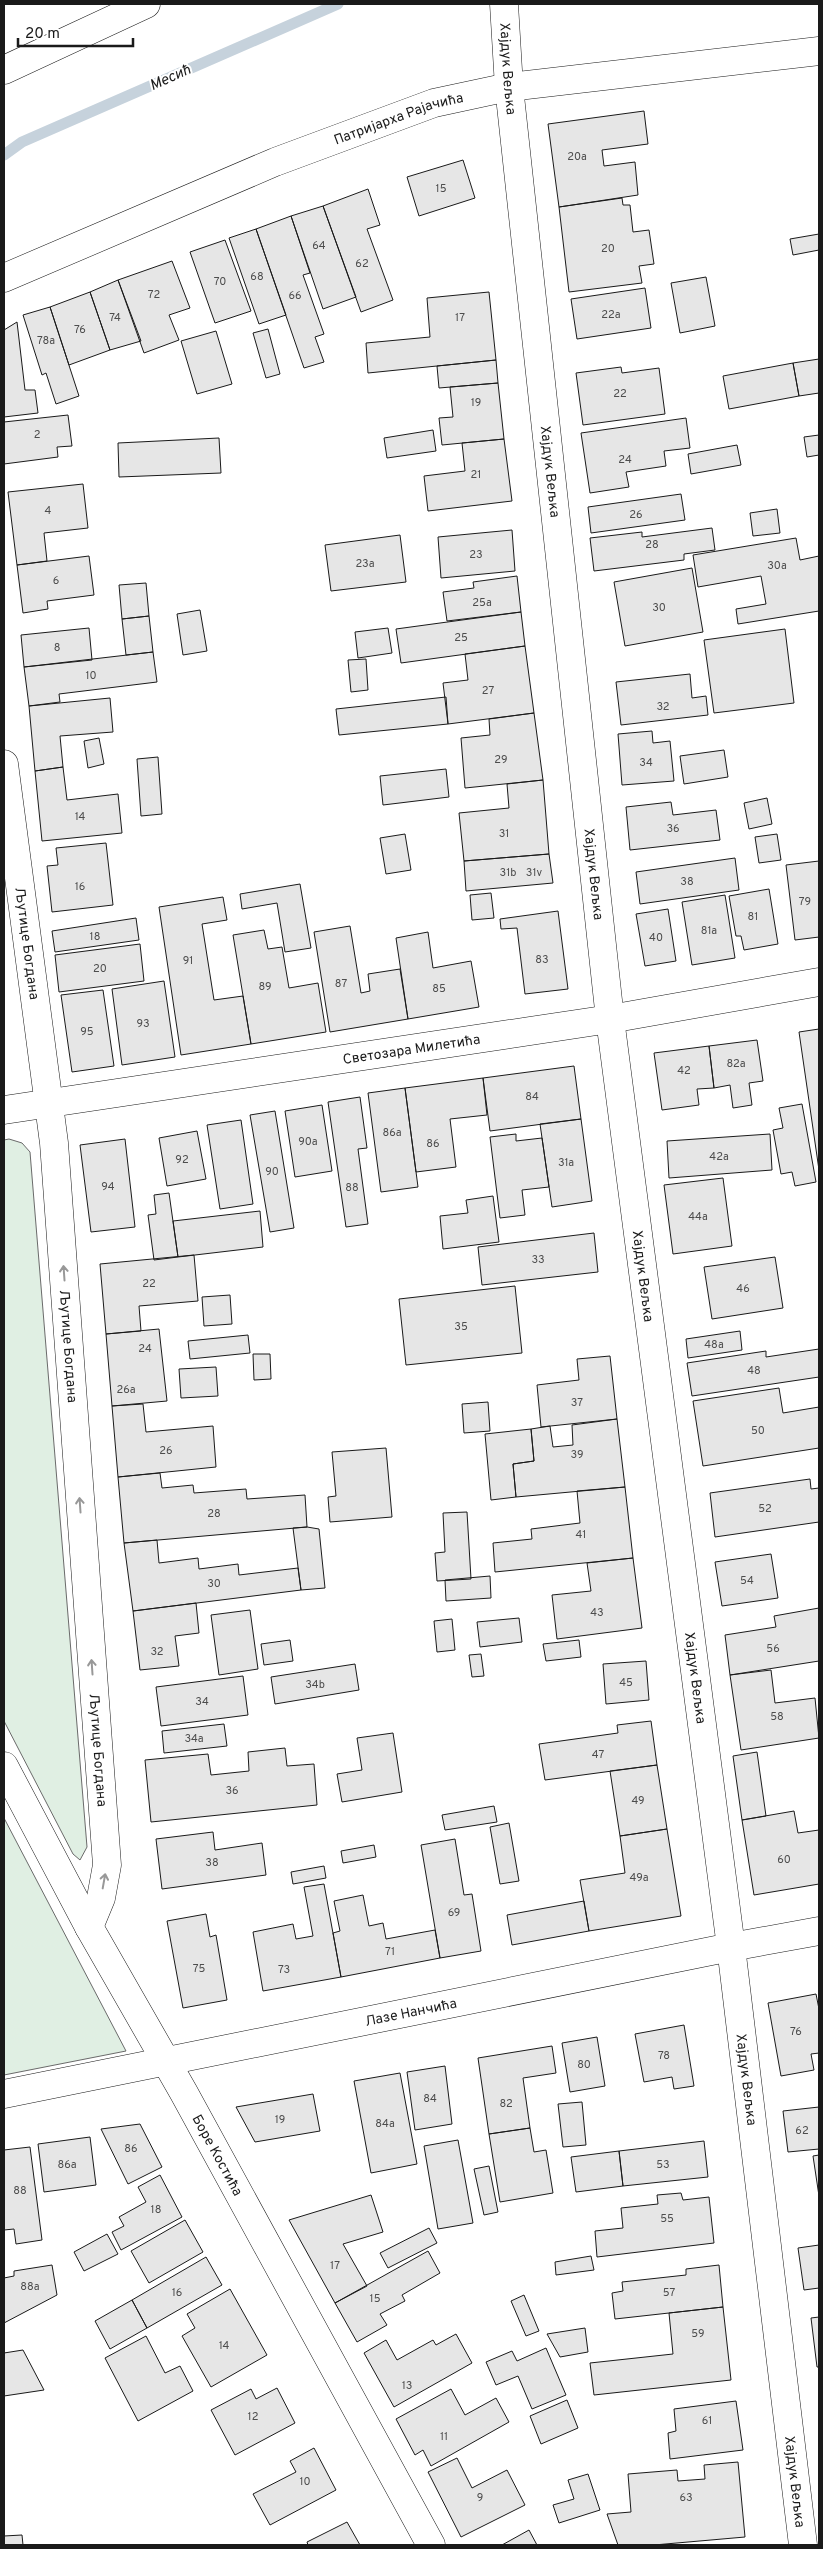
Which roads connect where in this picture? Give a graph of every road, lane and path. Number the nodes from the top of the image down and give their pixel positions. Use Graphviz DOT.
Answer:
graph roads {
  1 [pos="146,4"];
  2 [pos="504,4"];
  3 [pos="819,51"];
  4 [pos="4,70"];
  5 [pos="510,87"];
  6 [pos="4,278"];
  7 [pos="4,764"];
  8 [pos="819,982"];
  9 [pos="610,1019"];
  10 [pos="48,1103"];
  11 [pos="4,1110"];
  12 [pos="4,1766"];
  13 [pos="89,1927"];
  14 [pos="819,1932"];
  15 [pos="731,1947"];
  16 [pos="166,2061"];
  17 [pos="4,2094"];
  18 [pos="431,2545"];
  19 [pos="804,2545"];
  1 -- 4 [label="street"];
  2 -- 5 [label="street, Хајдук Вељка"];
  3 -- 5 [label="street, Патријарха Рајачића"];
  5 -- 6 [label="street, Патријарха Рајачића"];
  5 -- 9 [label="street, Хајдук Вељка"];
  7 -- 10 [label="street, Љутице Богдана"];
  8 -- 9 [label="street, Светозара Милетића"];
  9 -- 10 [label="street, Светозара Милетића"];
  9 -- 15 [label="street, Хајдук Вељка"];
  10 -- 11 [label="street, Светозара Милетића"];
  13 -- 10 [label="street, Љутице Богдана, one-way"];
  12 -- 13 [label="street, Боре Костића"];
  13 -- 16 [label="street, Боре Костића"];
  14 -- 15 [label="street, Лазе Нанчића"];
  15 -- 16 [label="street, Лазе Нанчића"];
  15 -- 19 [label="street, Хајдук Вељка"];
  16 -- 17 [label="street, Лазе Нанчића"];
  16 -- 18 [label="street, Боре Костића"];
}
